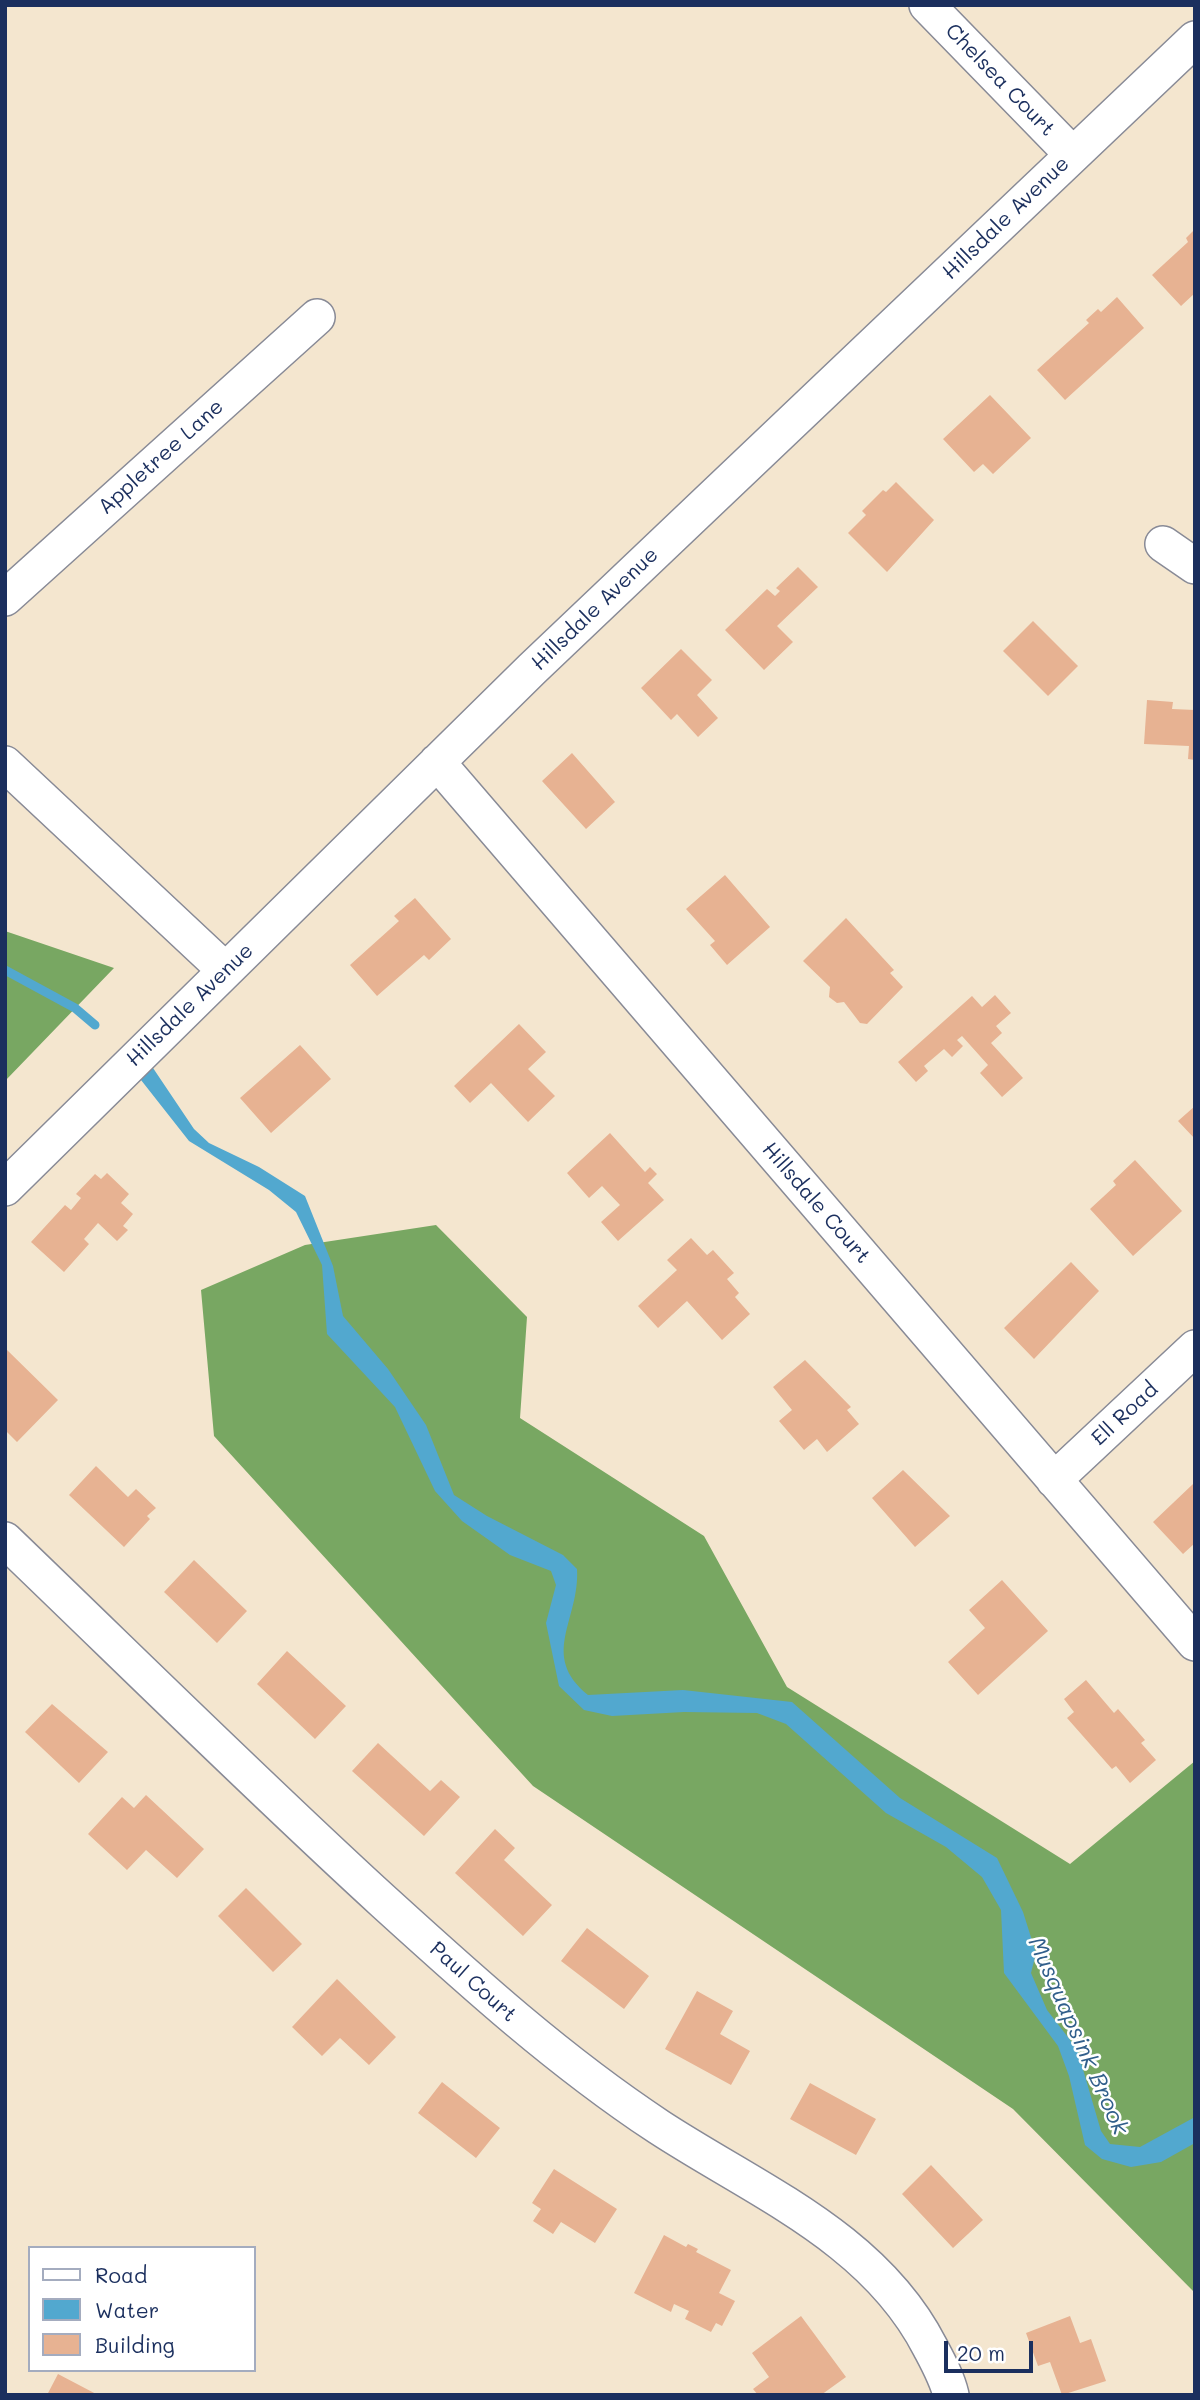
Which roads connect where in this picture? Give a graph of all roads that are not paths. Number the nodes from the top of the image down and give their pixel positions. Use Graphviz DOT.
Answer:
graph roads {
  1 [pos="927,5"];
  2 [pos="1195,39"];
  3 [pos="1073,155"];
  4 [pos="317,317"];
  5 [pos="1163,544"];
  6 [pos="1195,566"];
  7 [pos="5,598"];
  8 [pos="437,762"];
  9 [pos="5,764"];
  10 [pos="225,970"];
  11 [pos="5,1188"];
  12 [pos="1195,1348"];
  13 [pos="1054,1480"];
  14 [pos="5,1540"];
  15 [pos="1195,1643"];
  16 [pos="951,2395"];
  1 -- 3 [label="street, Chelsea Court"];
  2 -- 3 [label="street, Hillsdale Avenue"];
  3 -- 8 [label="street, Hillsdale Avenue"];
  4 -- 7 [label="street, Appletree Lane"];
  5 -- 6 [label="street"];
  8 -- 10 [label="street, Hillsdale Avenue"];
  8 -- 13 [label="street, Hillsdale Court"];
  9 -- 10 [label="street"];
  10 -- 11 [label="street, Hillsdale Avenue"];
  12 -- 13 [label="street, Ell Road"];
  13 -- 15 [label="street, Hillsdale Court"];
  14 -- 16 [label="street, Paul Court"];
}
